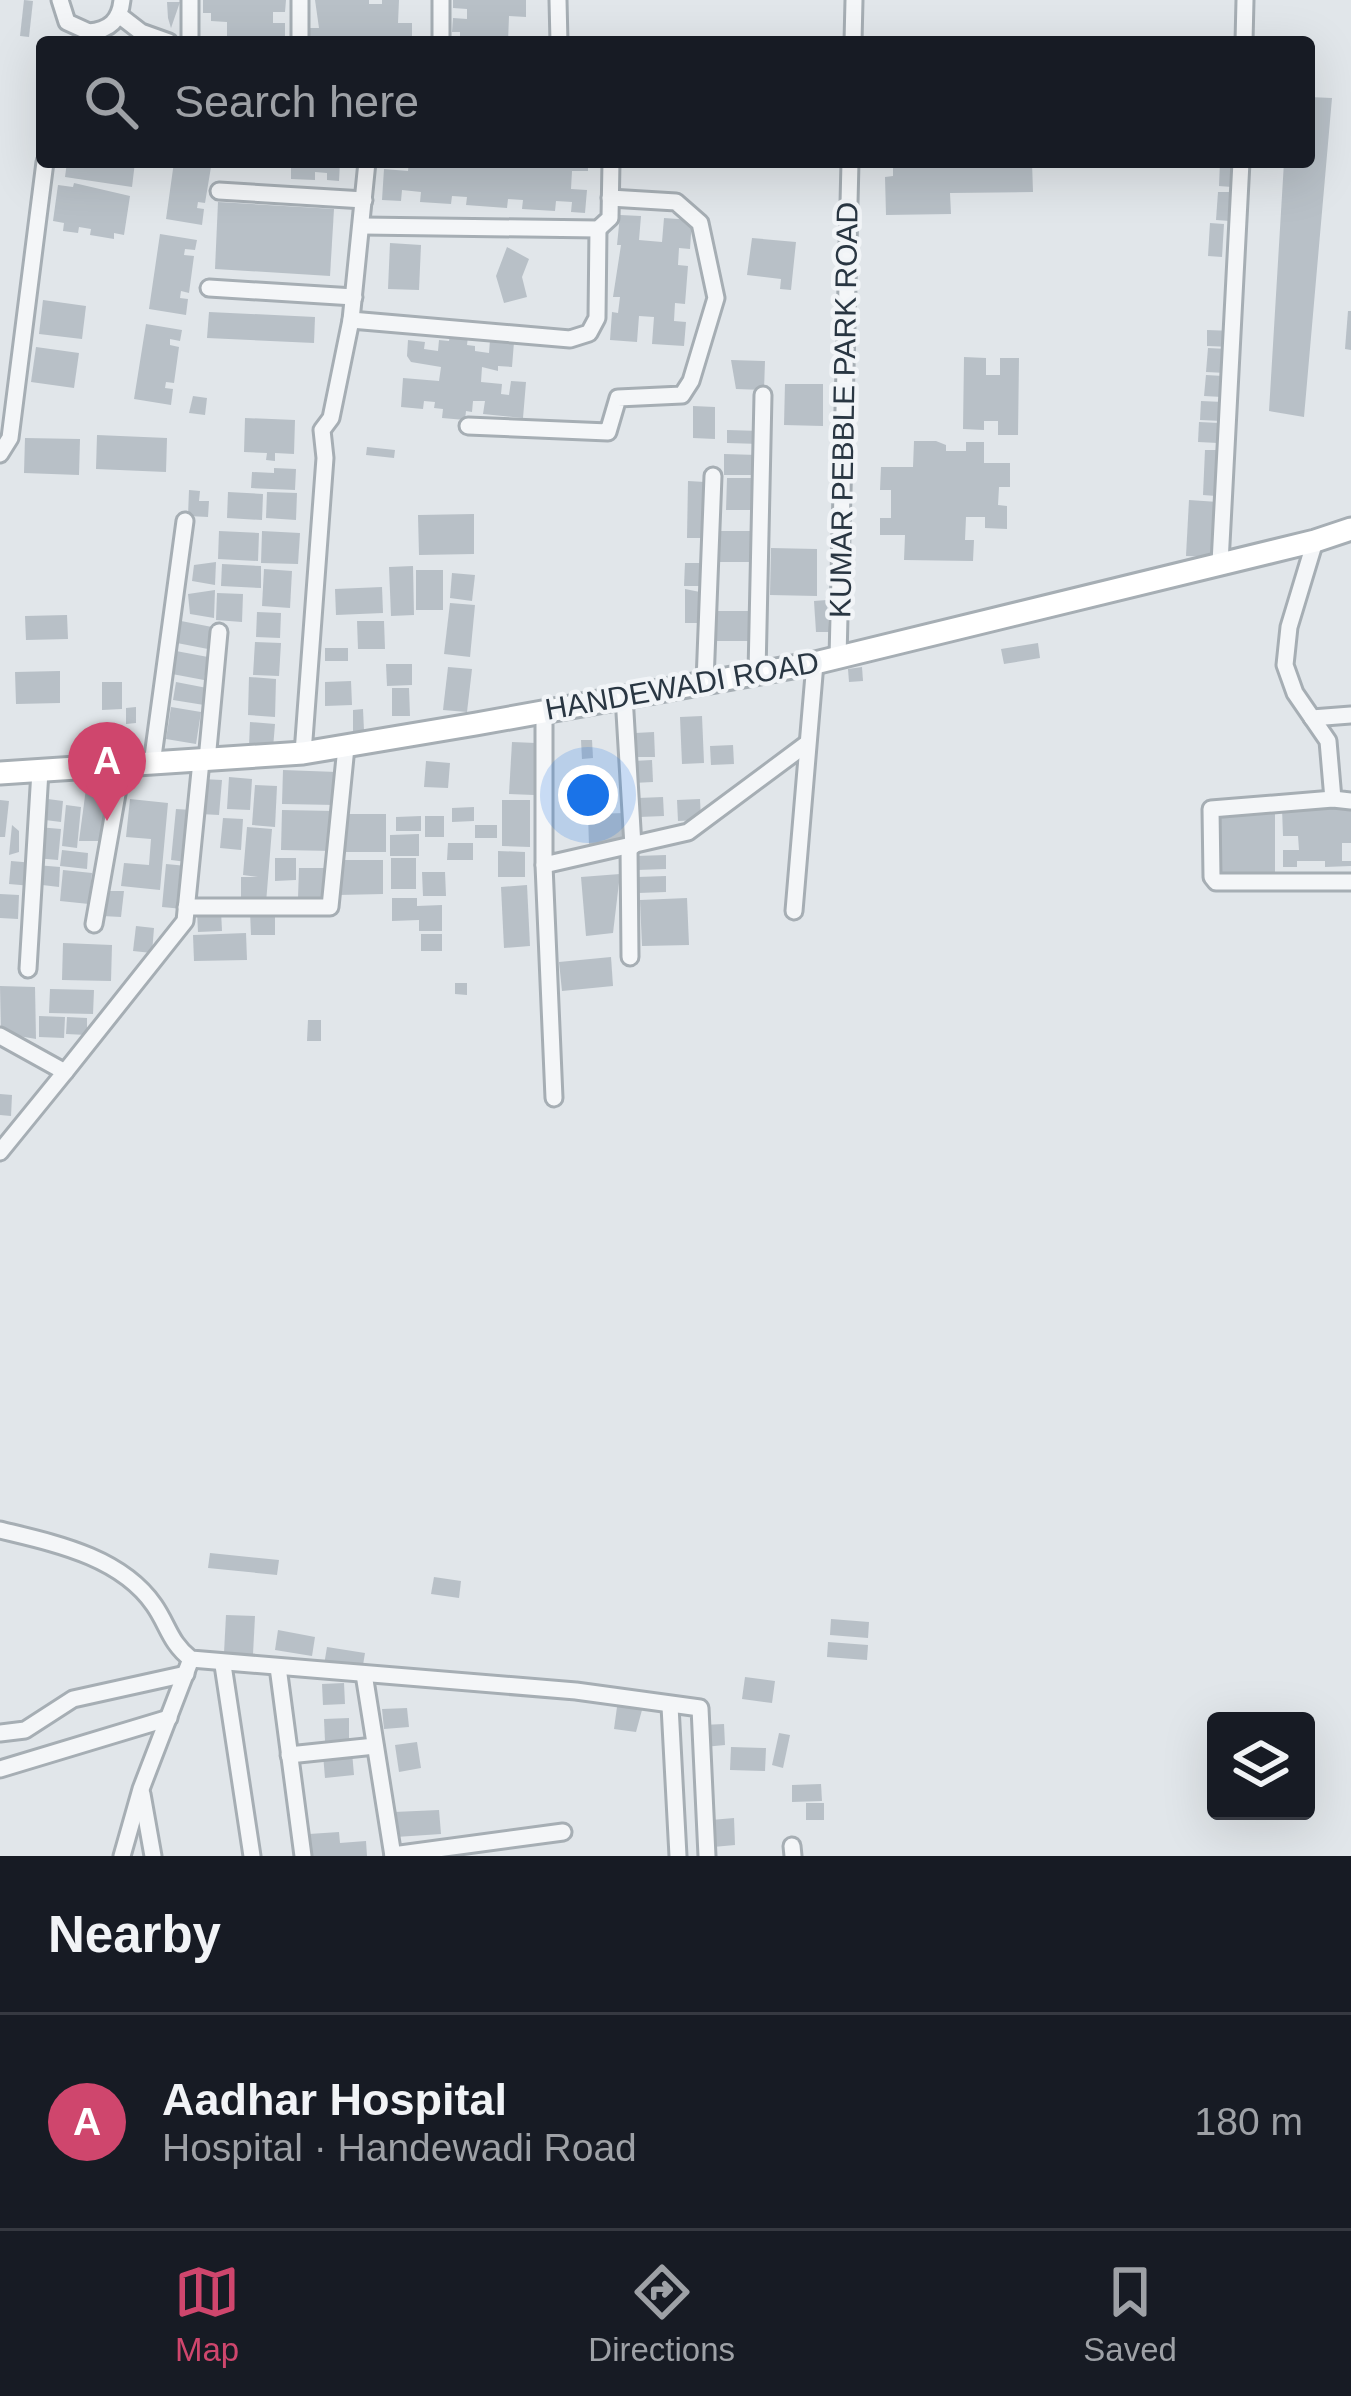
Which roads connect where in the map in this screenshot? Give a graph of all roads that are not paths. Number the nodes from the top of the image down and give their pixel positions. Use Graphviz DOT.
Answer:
graph roads {
  1 [pos="60,0"];
  2 [pos="190,0"];
  3 [pos="299,0"];
  4 [pos="441,0"];
  5 [pos="558,0"];
  6 [pos="854,0"];
  7 [pos="1245,0"];
  8 [pos="121,8"];
  9 [pos="67,22"];
  10 [pos="65,36"];
  11 [pos="153,36"];
  12 [pos="190,36"];
  13 [pos="300,36"];
  14 [pos="441,36"];
  15 [pos="559,36"];
  16 [pos="853,36"];
  17 [pos="1244,36"];
  18 [pos="44,168"];
  19 [pos="367,168"];
  20 [pos="611,168"];
  21 [pos="850,168"];
  22 [pos="1241,168"];
  23 [pos="219,191"];
  24 [pos="610,198"];
  25 [pos="364,200"];
  26 [pos="363,226"];
  27 [pos="598,230"];
  28 [pos="209,288"];
  29 [pos="354,297"];
  30 [pos="351,320"];
  31 [pos="763,395"];
  32 [pos="468,426"];
  33 [pos="0,454"];
  34 [pos="713,476"];
  35 [pos="185,521"];
  36 [pos="1351,529"];
  37 [pos="1315,542"];
  38 [pos="1220,563"];
  39 [pos="219,632"];
  40 [pos="838,658"];
  41 [pos="815,663"];
  42 [pos="757,673"];
  43 [pos="705,682"];
  44 [pos="624,696"];
  45 [pos="544,711"];
  46 [pos="1351,715"];
  47 [pos="1312,718"];
  48 [pos="805,746"];
  49 [pos="346,747"];
  50 [pos="303,753"];
  51 [pos="1330,760"];
  52 [pos="204,761"];
  53 [pos="152,764"];
  54 [pos="122,766"];
  55 [pos="1348,766"];
  56 [pos="40,771"];
  57 [pos="0,773"];
  58 [pos="1342,800"];
  59 [pos="631,847"];
  60 [pos="544,866"];
  61 [pos="1351,881"];
  62 [pos="187,907"];
  63 [pos="794,911"];
  64 [pos="94,923"];
  65 [pos="630,957"];
  66 [pos="28,969"];
  67 [pos="0,1036"];
  68 [pos="65,1072"];
  69 [pos="554,1098"];
  70 [pos="2,1146"];
  71 [pos="0,1530"];
  72 [pos="223,1664"];
  73 [pos="188,1667"];
  74 [pos="278,1667"];
  75 [pos="364,1674"];
  76 [pos="670,1706"];
  77 [pos="169,1718"];
  78 [pos="0,1733"];
  79 [pos="375,1746"];
  80 [pos="289,1756"];
  81 [pos="0,1769"];
  82 [pos="141,1789"];
  83 [pos="563,1832"];
  84 [pos="119,1855"];
  85 [pos="153,1856"];
  86 [pos="252,1856"];
  87 [pos="303,1856"];
  88 [pos="393,1856"];
  89 [pos="678,1856"];
  90 [pos="707,1856"];
  1 -- 9 [label="street"];
  2 -- 12 [label="street"];
  3 -- 13 [label="street"];
  4 -- 14 [label="street"];
  5 -- 15 [label="street"];
  6 -- 16 [label="street"];
  7 -- 17 [label="street"];
  8 -- 9 [label="street"];
  8 -- 11 [label="street"];
  9 -- 10 [label="street"];
  18 -- 33 [label="street"];
  19 -- 25 [label="street"];
  20 -- 24 [label="street"];
  21 -- 40 [label="street, KUMAR PEBBLE PARK ROAD"];
  22 -- 38 [label="street"];
  23 -- 25 [label="street"];
  24 -- 27 [label="street"];
  24 -- 32 [label="street"];
  25 -- 26 [label="street"];
  26 -- 27 [label="street"];
  26 -- 29 [label="street"];
  27 -- 30 [label="street"];
  28 -- 29 [label="street"];
  29 -- 30 [label="street"];
  30 -- 50 [label="street"];
  31 -- 42 [label="street"];
  34 -- 43 [label="street"];
  35 -- 53 [label="street"];
  36 -- 37 [label="main road, HANDEWADI ROAD"];
  37 -- 38 [label="main road, HANDEWADI ROAD"];
  37 -- 47 [label="street"];
  38 -- 40 [label="main road, HANDEWADI ROAD"];
  39 -- 52 [label="street"];
  40 -- 41 [label="main road, HANDEWADI ROAD"];
  41 -- 42 [label="main road, HANDEWADI ROAD"];
  41 -- 48 [label="street"];
  42 -- 43 [label="main road, HANDEWADI ROAD"];
  43 -- 44 [label="main road, HANDEWADI ROAD"];
  44 -- 45 [label="main road, HANDEWADI ROAD"];
  44 -- 59 [label="street"];
  45 -- 49 [label="main road, HANDEWADI ROAD"];
  45 -- 60 [label="street"];
  46 -- 47 [label="street"];
  47 -- 51 [label="street"];
  48 -- 59 [label="street"];
  48 -- 63 [label="street"];
  49 -- 50 [label="main road, HANDEWADI ROAD"];
  49 -- 62 [label="street"];
  50 -- 52 [label="main road, HANDEWADI ROAD"];
  51 -- 55 [label="street"];
  51 -- 58 [label="street"];
  52 -- 53 [label="main road, HANDEWADI ROAD"];
  52 -- 62 [label="street"];
  53 -- 54 [label="main road, HANDEWADI ROAD"];
  54 -- 56 [label="main road, HANDEWADI ROAD"];
  54 -- 64 [label="street"];
  56 -- 57 [label="main road, HANDEWADI ROAD"];
  56 -- 66 [label="street"];
  58 -- 61 [label="street"];
  59 -- 60 [label="street"];
  59 -- 65 [label="street"];
  60 -- 69 [label="street"];
  62 -- 68 [label="street"];
  67 -- 68 [label="street"];
  68 -- 70 [label="street"];
  71 -- 73 [label="street"];
  72 -- 73 [label="street"];
  72 -- 74 [label="street"];
  72 -- 86 [label="street"];
  73 -- 77 [label="street"];
  73 -- 78 [label="street"];
  74 -- 75 [label="street"];
  74 -- 80 [label="street"];
  75 -- 76 [label="street"];
  75 -- 79 [label="street"];
  76 -- 89 [label="street"];
  76 -- 90 [label="street"];
  77 -- 81 [label="street"];
  77 -- 82 [label="street"];
  79 -- 80 [label="street"];
  79 -- 88 [label="street"];
  80 -- 87 [label="street"];
  82 -- 84 [label="street"];
  82 -- 85 [label="street"];
  83 -- 88 [label="street"];
}
